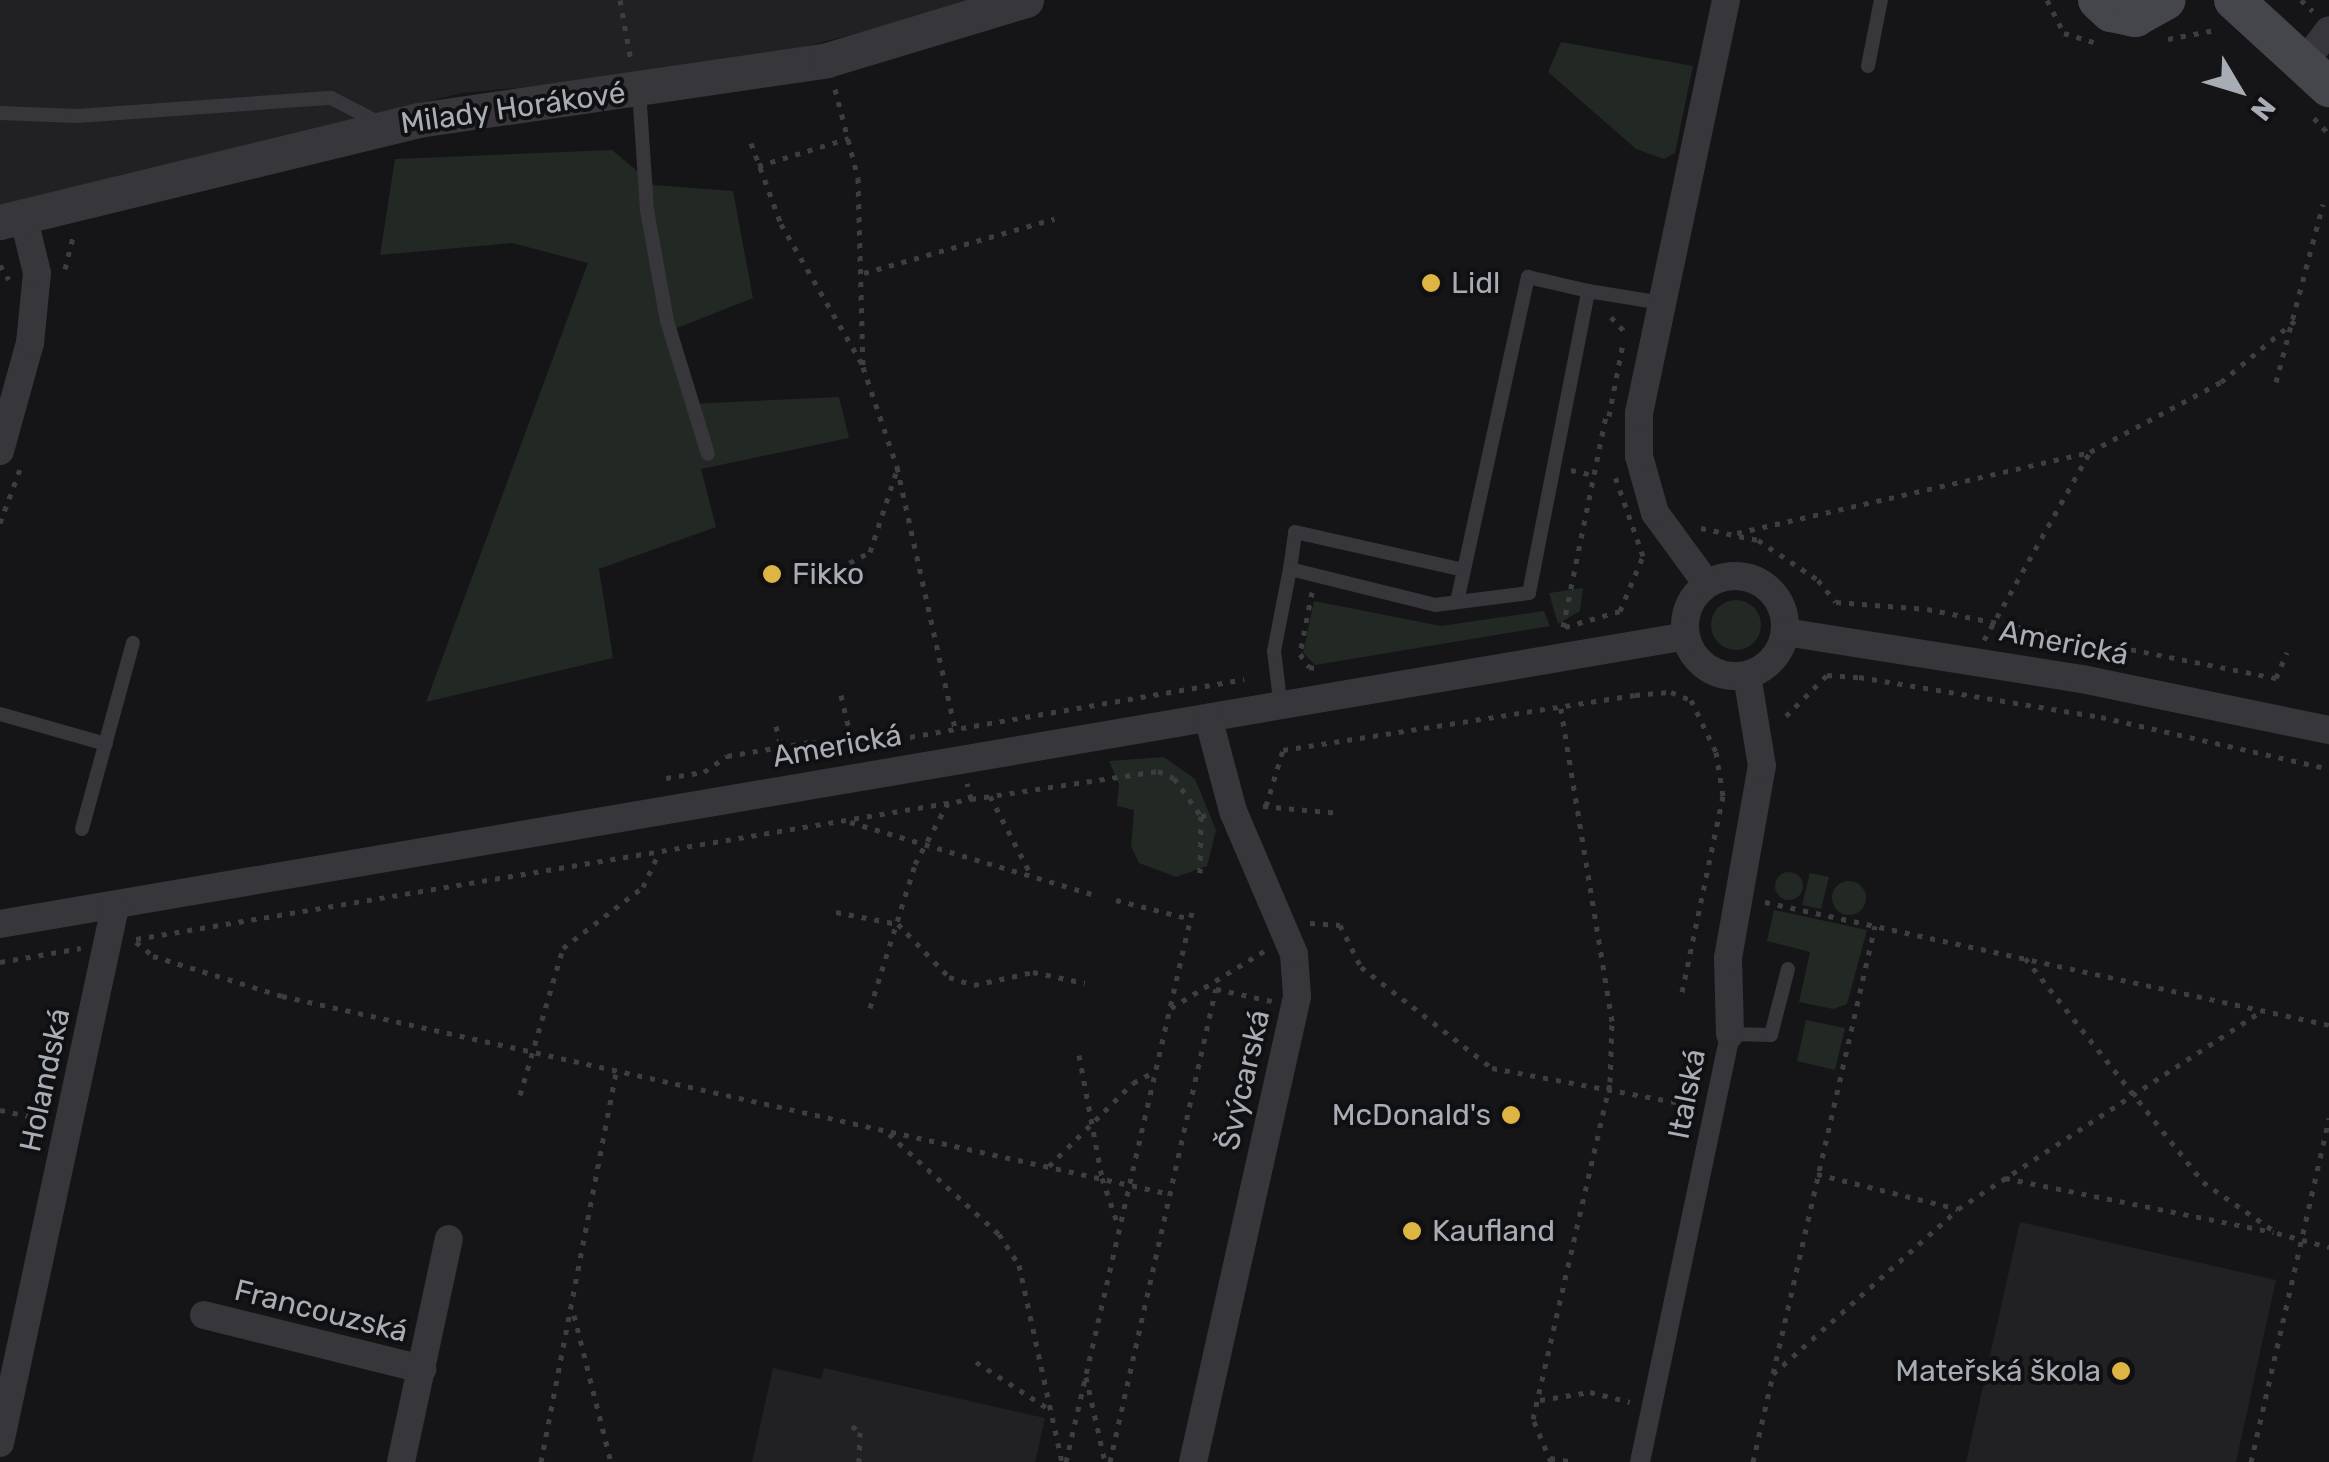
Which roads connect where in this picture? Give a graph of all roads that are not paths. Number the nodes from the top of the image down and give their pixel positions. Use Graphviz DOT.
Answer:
graph roads {
  1 [pos="1026,0"];
  2 [pos="1726,0"];
  3 [pos="1881,0"];
  4 [pos="2098,0"];
  5 [pos="2166,0"];
  6 [pos="2228,14"];
  7 [pos="2329,30"];
  8 [pos="1868,66"];
  9 [pos="2313,86"];
  10 [pos="640,89"];
  11 [pos="0,113"];
  12 [pos="388,126"];
  13 [pos="12,218"];
  14 [pos="1588,291"];
  15 [pos="1662,303"];
  16 [pos="0,451"];
  17 [pos="708,454"];
  18 [pos="1290,568"];
  19 [pos="1464,570"];
  20 [pos="1707,584"];
  21 [pos="1457,602"];
  22 [pos="1785,632"];
  23 [pos="1686,636"];
  24 [pos="133,642"];
  25 [pos="1747,675"];
  26 [pos="1282,708"];
  27 [pos="0,714"];
  28 [pos="1209,721"];
  29 [pos="2329,730"];
  30 [pos="106,744"];
  31 [pos="82,830"];
  32 [pos="115,907"];
  33 [pos="0,924"];
  34 [pos="1788,969"];
  35 [pos="1730,1034"];
  36 [pos="449,1240"];
  37 [pos="204,1315"];
  38 [pos="422,1369"];
  39 [pos="0,1442"];
  40 [pos="401,1462"];
  41 [pos="1193,1462"];
  42 [pos="1640,1462"];
  1 -- 10 [label="street, Milady Horákové"];
  2 -- 15 [label="street"];
  3 -- 8 [label="lane"];
  4 -- 5 [label="main road"];
  6 -- 9 [label="main road"];
  7 -- 9 [label="street"];
  10 -- 12 [label="street, Milady Horákové"];
  10 -- 17 [label="lane"];
  11 -- 12 [label="lane"];
  12 -- 13 [label="street, Milady Horákové"];
  13 -- 16 [label="street"];
  14 -- 15 [label="lane"];
  14 -- 19 [label="lane"];
  14 -- 21 [label="lane"];
  15 -- 20 [label="street"];
  18 -- 19 [label="lane"];
  18 -- 21 [label="lane"];
  18 -- 26 [label="lane"];
  19 -- 21 [label="lane"];
  20 -- 22 [label="street"];
  20 -- 23 [label="street"];
  22 -- 25 [label="street"];
  22 -- 29 [label="street, Americká"];
  23 -- 25 [label="street"];
  23 -- 26 [label="street, Americká"];
  24 -- 30 [label="lane"];
  25 -- 35 [label="street, Italská"];
  26 -- 28 [label="street, Americká"];
  27 -- 30 [label="lane"];
  28 -- 32 [label="street, Americká"];
  28 -- 41 [label="street, Švýcarská"];
  30 -- 31 [label="lane"];
  32 -- 33 [label="street, Americká"];
  32 -- 39 [label="street, Holandská"];
  34 -- 35 [label="lane"];
  35 -- 42 [label="street, Italská"];
  36 -- 38 [label="street, Francouzská"];
  37 -- 38 [label="street, Francouzská"];
  38 -- 40 [label="street, Francouzská"];
}
